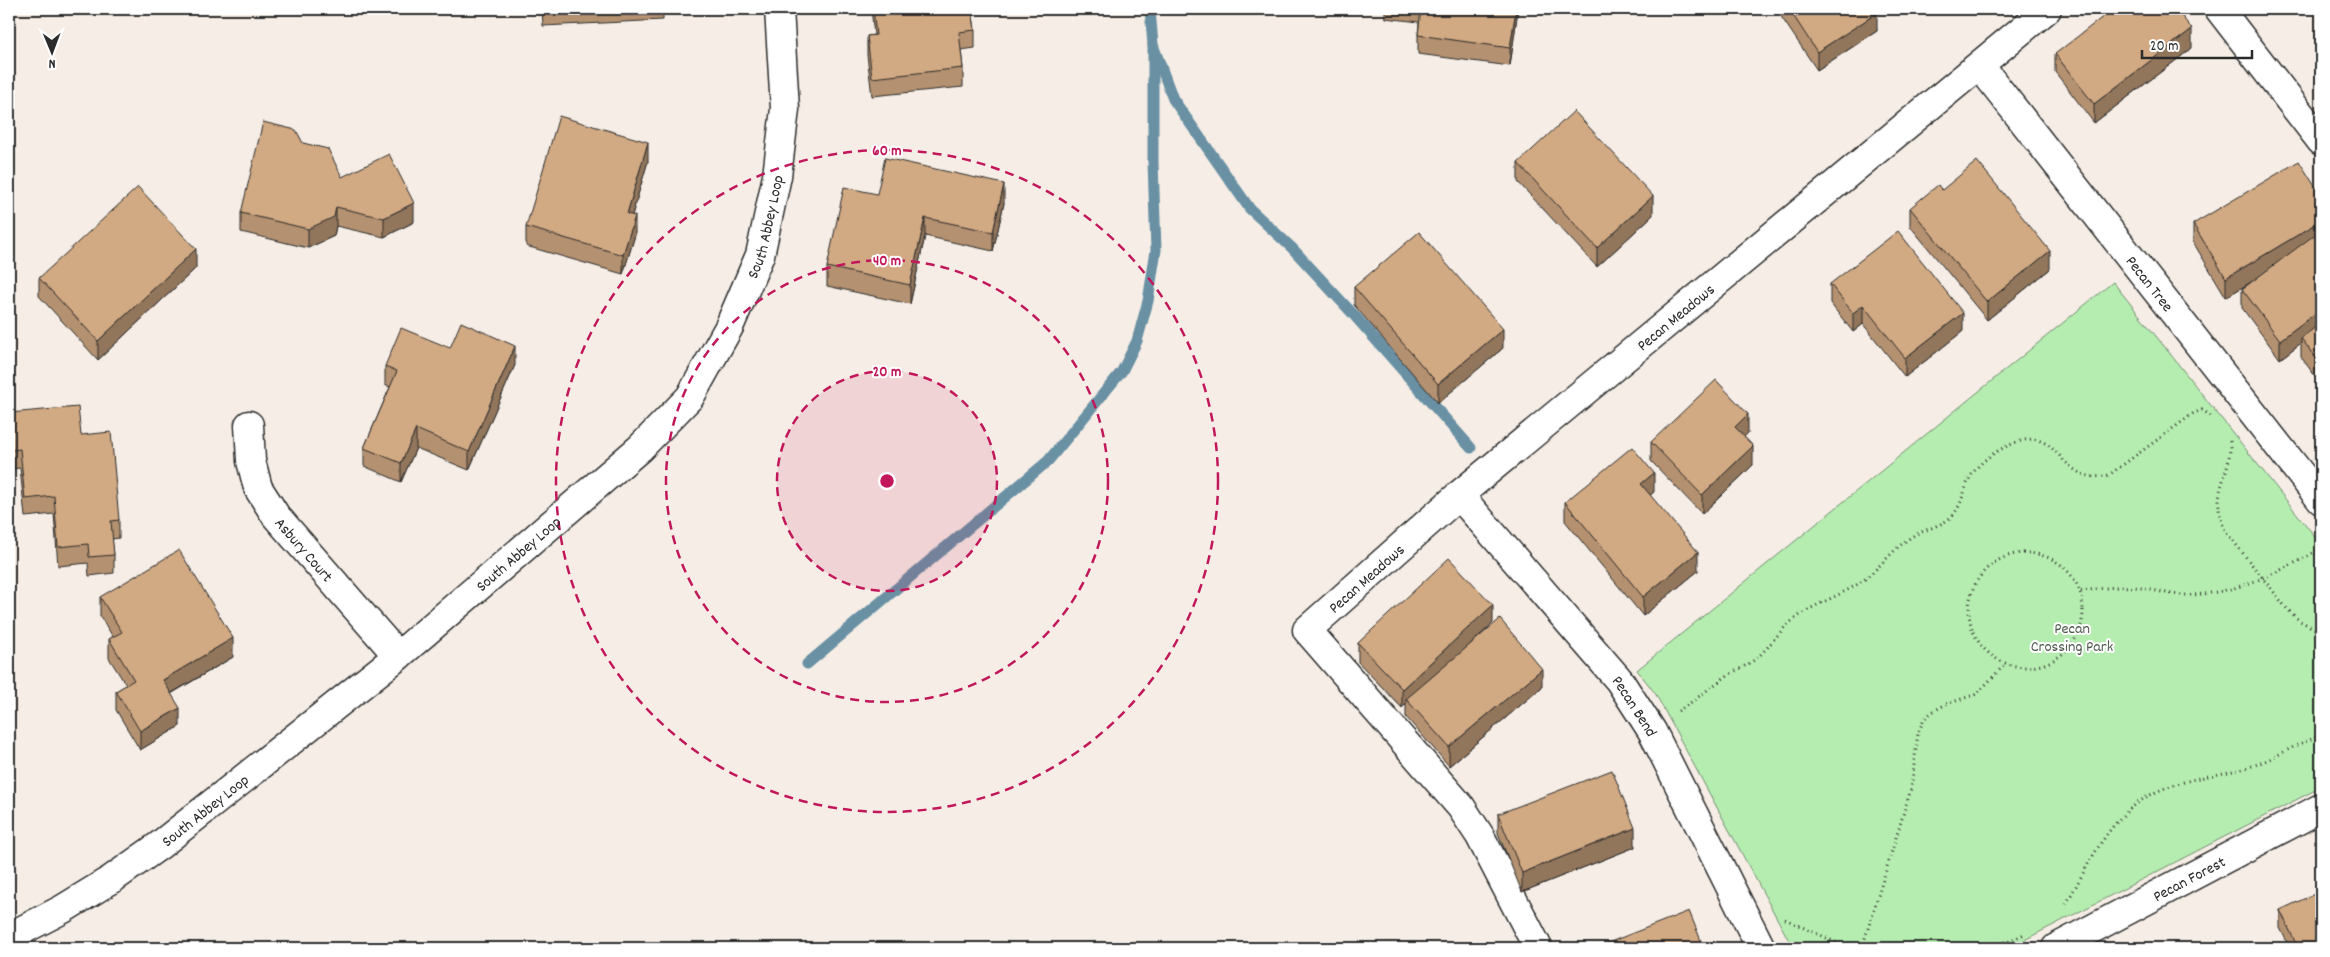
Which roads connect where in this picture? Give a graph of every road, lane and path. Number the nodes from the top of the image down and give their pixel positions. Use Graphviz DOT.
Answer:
graph roads {
  1 [pos="779,9"];
  2 [pos="2047,9"];
  3 [pos="2219,9"];
  4 [pos="1980,66"];
  5 [pos="2321,141"];
  6 [pos="2218,420"];
  7 [pos="248,425"];
  8 [pos="2228,437"];
  9 [pos="1460,495"];
  10 [pos="2320,495"];
  11 [pos="2318,550"];
  12 [pos="2263,579"];
  13 [pos="2081,591"];
  14 [pos="2321,632"];
  15 [pos="398,656"];
  16 [pos="2006,663"];
  17 [pos="1673,714"];
  18 [pos="2321,736"];
  19 [pos="2321,808"];
  20 [pos="2064,907"];
  21 [pos="1781,917"];
  22 [pos="2034,929"];
  23 [pos="9,937"];
  24 [pos="1538,948"];
  25 [pos="1761,948"];
  26 [pos="1848,948"];
  27 [pos="1862,948"];
  28 [pos="1974,948"];
  29 [pos="2056,948"];
  1 -- 15 [label="street, South Abbey Loop"];
  2 -- 4 [label="street, Pecan Meadows"];
  3 -- 5 [label="street"];
  4 -- 9 [label="street, Pecan Meadows"];
  4 -- 10 [label="street, Pecan Tree"];
  6 -- 17 [label="path"];
  7 -- 15 [label="street, Asbury Court"];
  8 -- 12 [label="path"];
  9 -- 24 [label="street, Pecan Meadows"];
  9 -- 25 [label="street, Pecan Bend"];
  11 -- 12 [label="path"];
  12 -- 13 [label="path"];
  12 -- 14 [label="path"];
  13 -- 16 [label="path"];
  13 -- 16 [label="path"];
  15 -- 23 [label="street, South Abbey Loop"];
  16 -- 27 [label="path"];
  18 -- 20 [label="path"];
  19 -- 29 [label="street, Pecan Forest"];
  21 -- 26 [label="path"];
  22 -- 28 [label="path"];
}
